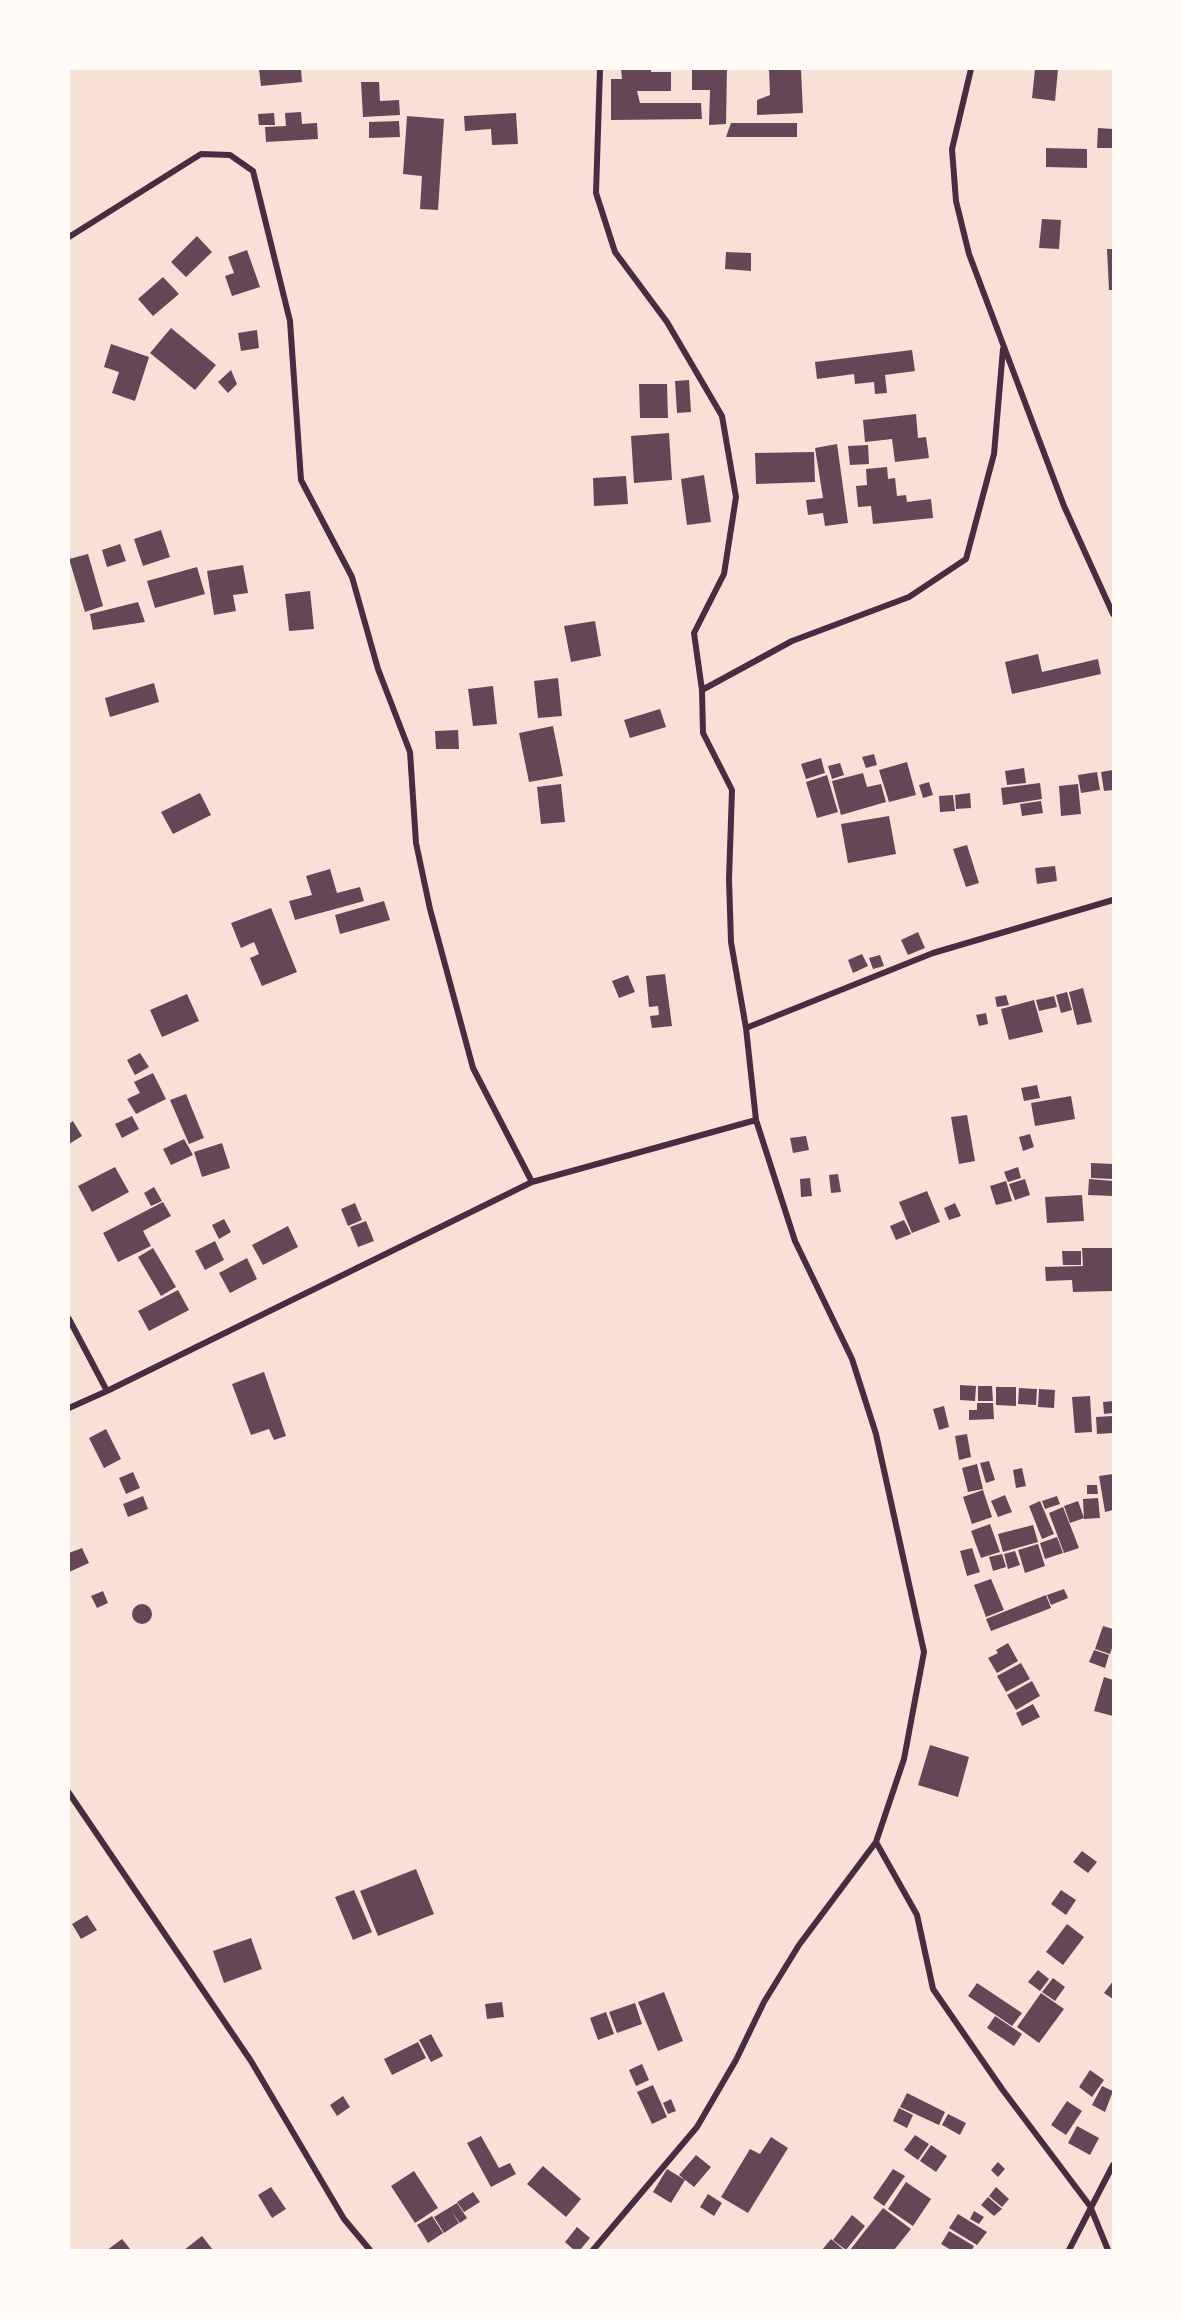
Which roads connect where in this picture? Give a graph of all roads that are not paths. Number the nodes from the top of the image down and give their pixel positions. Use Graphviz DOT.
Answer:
graph roads {
  1 [pos="600,69"];
  2 [pos="971,69"];
  3 [pos="69,237"];
  4 [pos="1003,349"];
  5 [pos="1113,614"];
  6 [pos="702,690"];
  7 [pos="1113,900"];
  8 [pos="746,1028"];
  9 [pos="756,1120"];
  10 [pos="532,1182"];
  11 [pos="69,1318"];
  12 [pos="107,1391"];
  13 [pos="69,1408"];
  14 [pos="69,1793"];
  15 [pos="876,1842"];
  16 [pos="1113,2165"];
  17 [pos="1090,2206"];
  18 [pos="370,2250"];
  19 [pos="593,2250"];
  20 [pos="1069,2250"];
  21 [pos="1108,2250"];
  1 -- 6 [label="street"];
  2 -- 4 [label="street"];
  3 -- 10 [label="street"];
  4 -- 5 [label="street"];
  4 -- 6 [label="street"];
  6 -- 8 [label="street"];
  7 -- 8 [label="street"];
  8 -- 9 [label="street"];
  9 -- 10 [label="street"];
  9 -- 15 [label="street"];
  10 -- 12 [label="street"];
  11 -- 12 [label="street"];
  12 -- 13 [label="street"];
  14 -- 18 [label="street"];
  15 -- 17 [label="street"];
  15 -- 19 [label="street"];
  16 -- 17 [label="street"];
  17 -- 20 [label="street"];
  17 -- 21 [label="street"];
}
